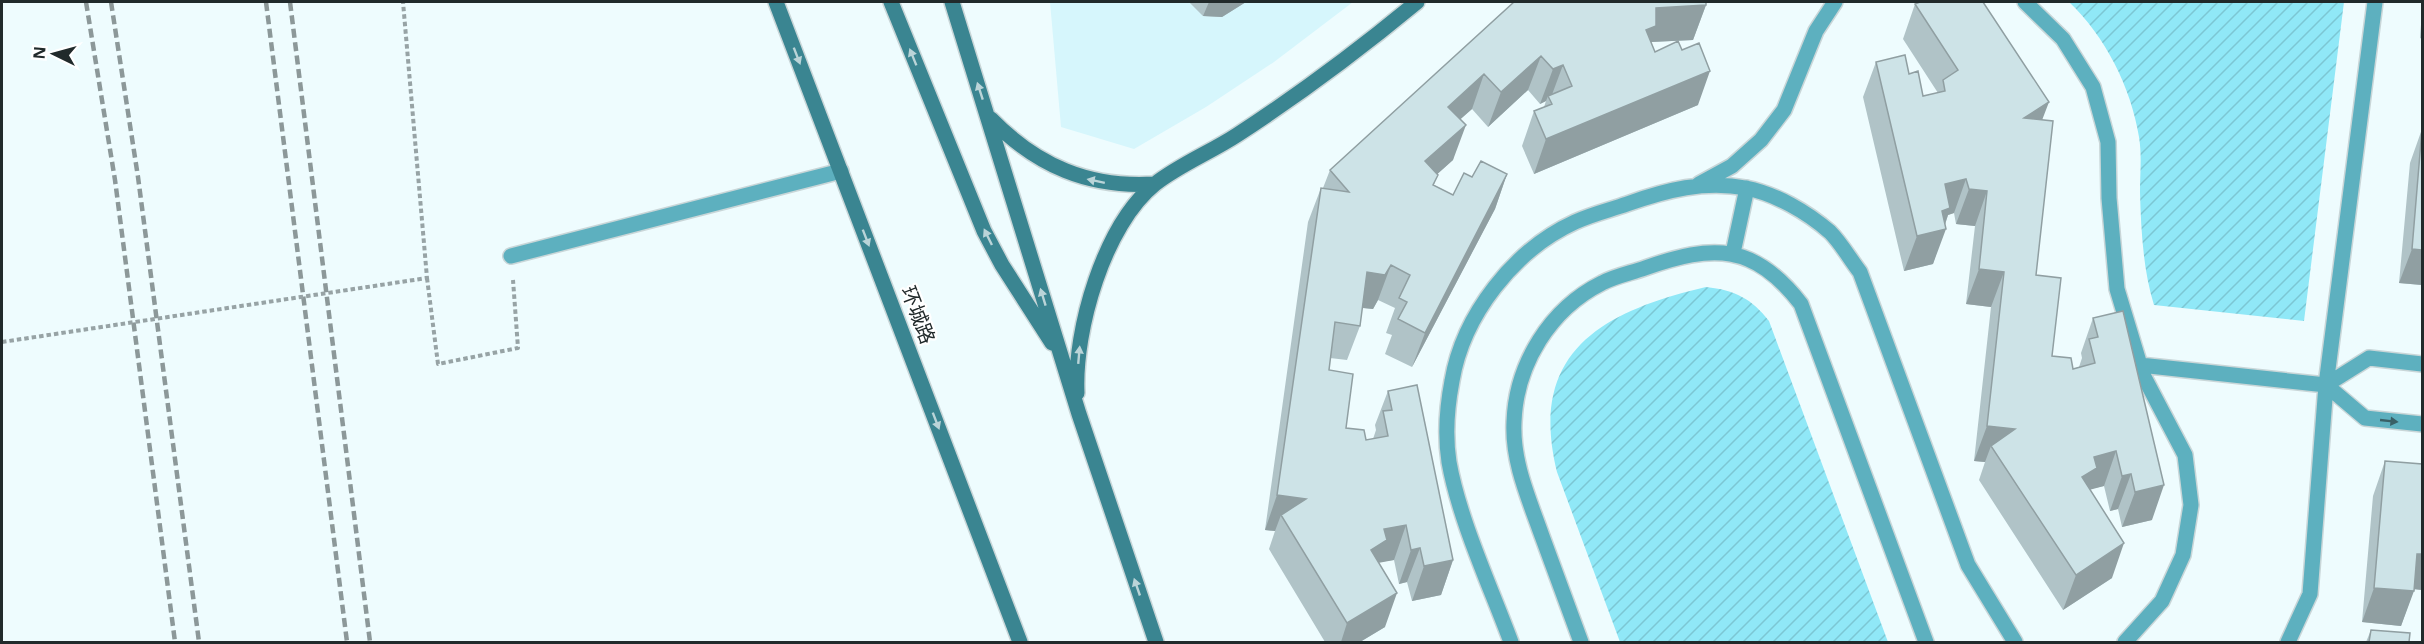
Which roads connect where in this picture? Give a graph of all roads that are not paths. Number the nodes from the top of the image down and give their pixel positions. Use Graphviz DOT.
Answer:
graph roads {
  1 [pos="776,2"];
  2 [pos="891,2"];
  3 [pos="952,2"];
  4 [pos="1417,2"];
  5 [pos="1835,2"];
  6 [pos="2025,2"];
  7 [pos="2375,2"];
  8 [pos="988,116"];
  9 [pos="841,171"];
  10 [pos="1154,184"];
  11 [pos="1699,184"];
  12 [pos="1747,188"];
  13 [pos="1733,254"];
  14 [pos="511,256"];
  15 [pos="1062,358"];
  16 [pos="2422,364"];
  17 [pos="2140,365"];
  18 [pos="2326,385"];
  19 [pos="1078,414"];
  20 [pos="2422,424"];
  21 [pos="1000,590"];
  22 [pos="1010,642"];
  23 [pos="1020,642"];
  24 [pos="1156,642"];
  25 [pos="1511,642"];
  26 [pos="1581,642"];
  27 [pos="1926,642"];
  28 [pos="2015,642"];
  29 [pos="2125,642"];
  30 [pos="2288,642"];
  1 -- 9 [label="main road, 环城路, one-way"];
  15 -- 2 [label="main road, one-way"];
  8 -- 3 [label="main road, one-way"];
  4 -- 10 [label="main road"];
  5 -- 11 [label="lane"];
  6 -- 17 [label="lane"];
  7 -- 18 [label="lane"];
  10 -- 8 [label="main road, one-way"];
  15 -- 8 [label="main road, one-way"];
  9 -- 14 [label="lane"];
  9 -- 21 [label="main road, 环城路, one-way"];
  19 -- 10 [label="main road, one-way"];
  11 -- 12 [label="lane"];
  11 -- 25 [label="lane"];
  12 -- 13 [label="lane"];
  12 -- 28 [label="lane"];
  13 -- 26 [label="lane"];
  13 -- 27 [label="lane"];
  15 -- 19 [label="main road"];
  16 -- 18 [label="lane"];
  17 -- 18 [label="lane"];
  17 -- 29 [label="lane"];
  18 -- 20 [label="lane, one-way"];
  18 -- 30 [label="lane"];
  24 -- 19 [label="main road, one-way"];
  21 -- 22 [label="main road"];
  21 -- 23 [label="main road, 环城路"];
}
